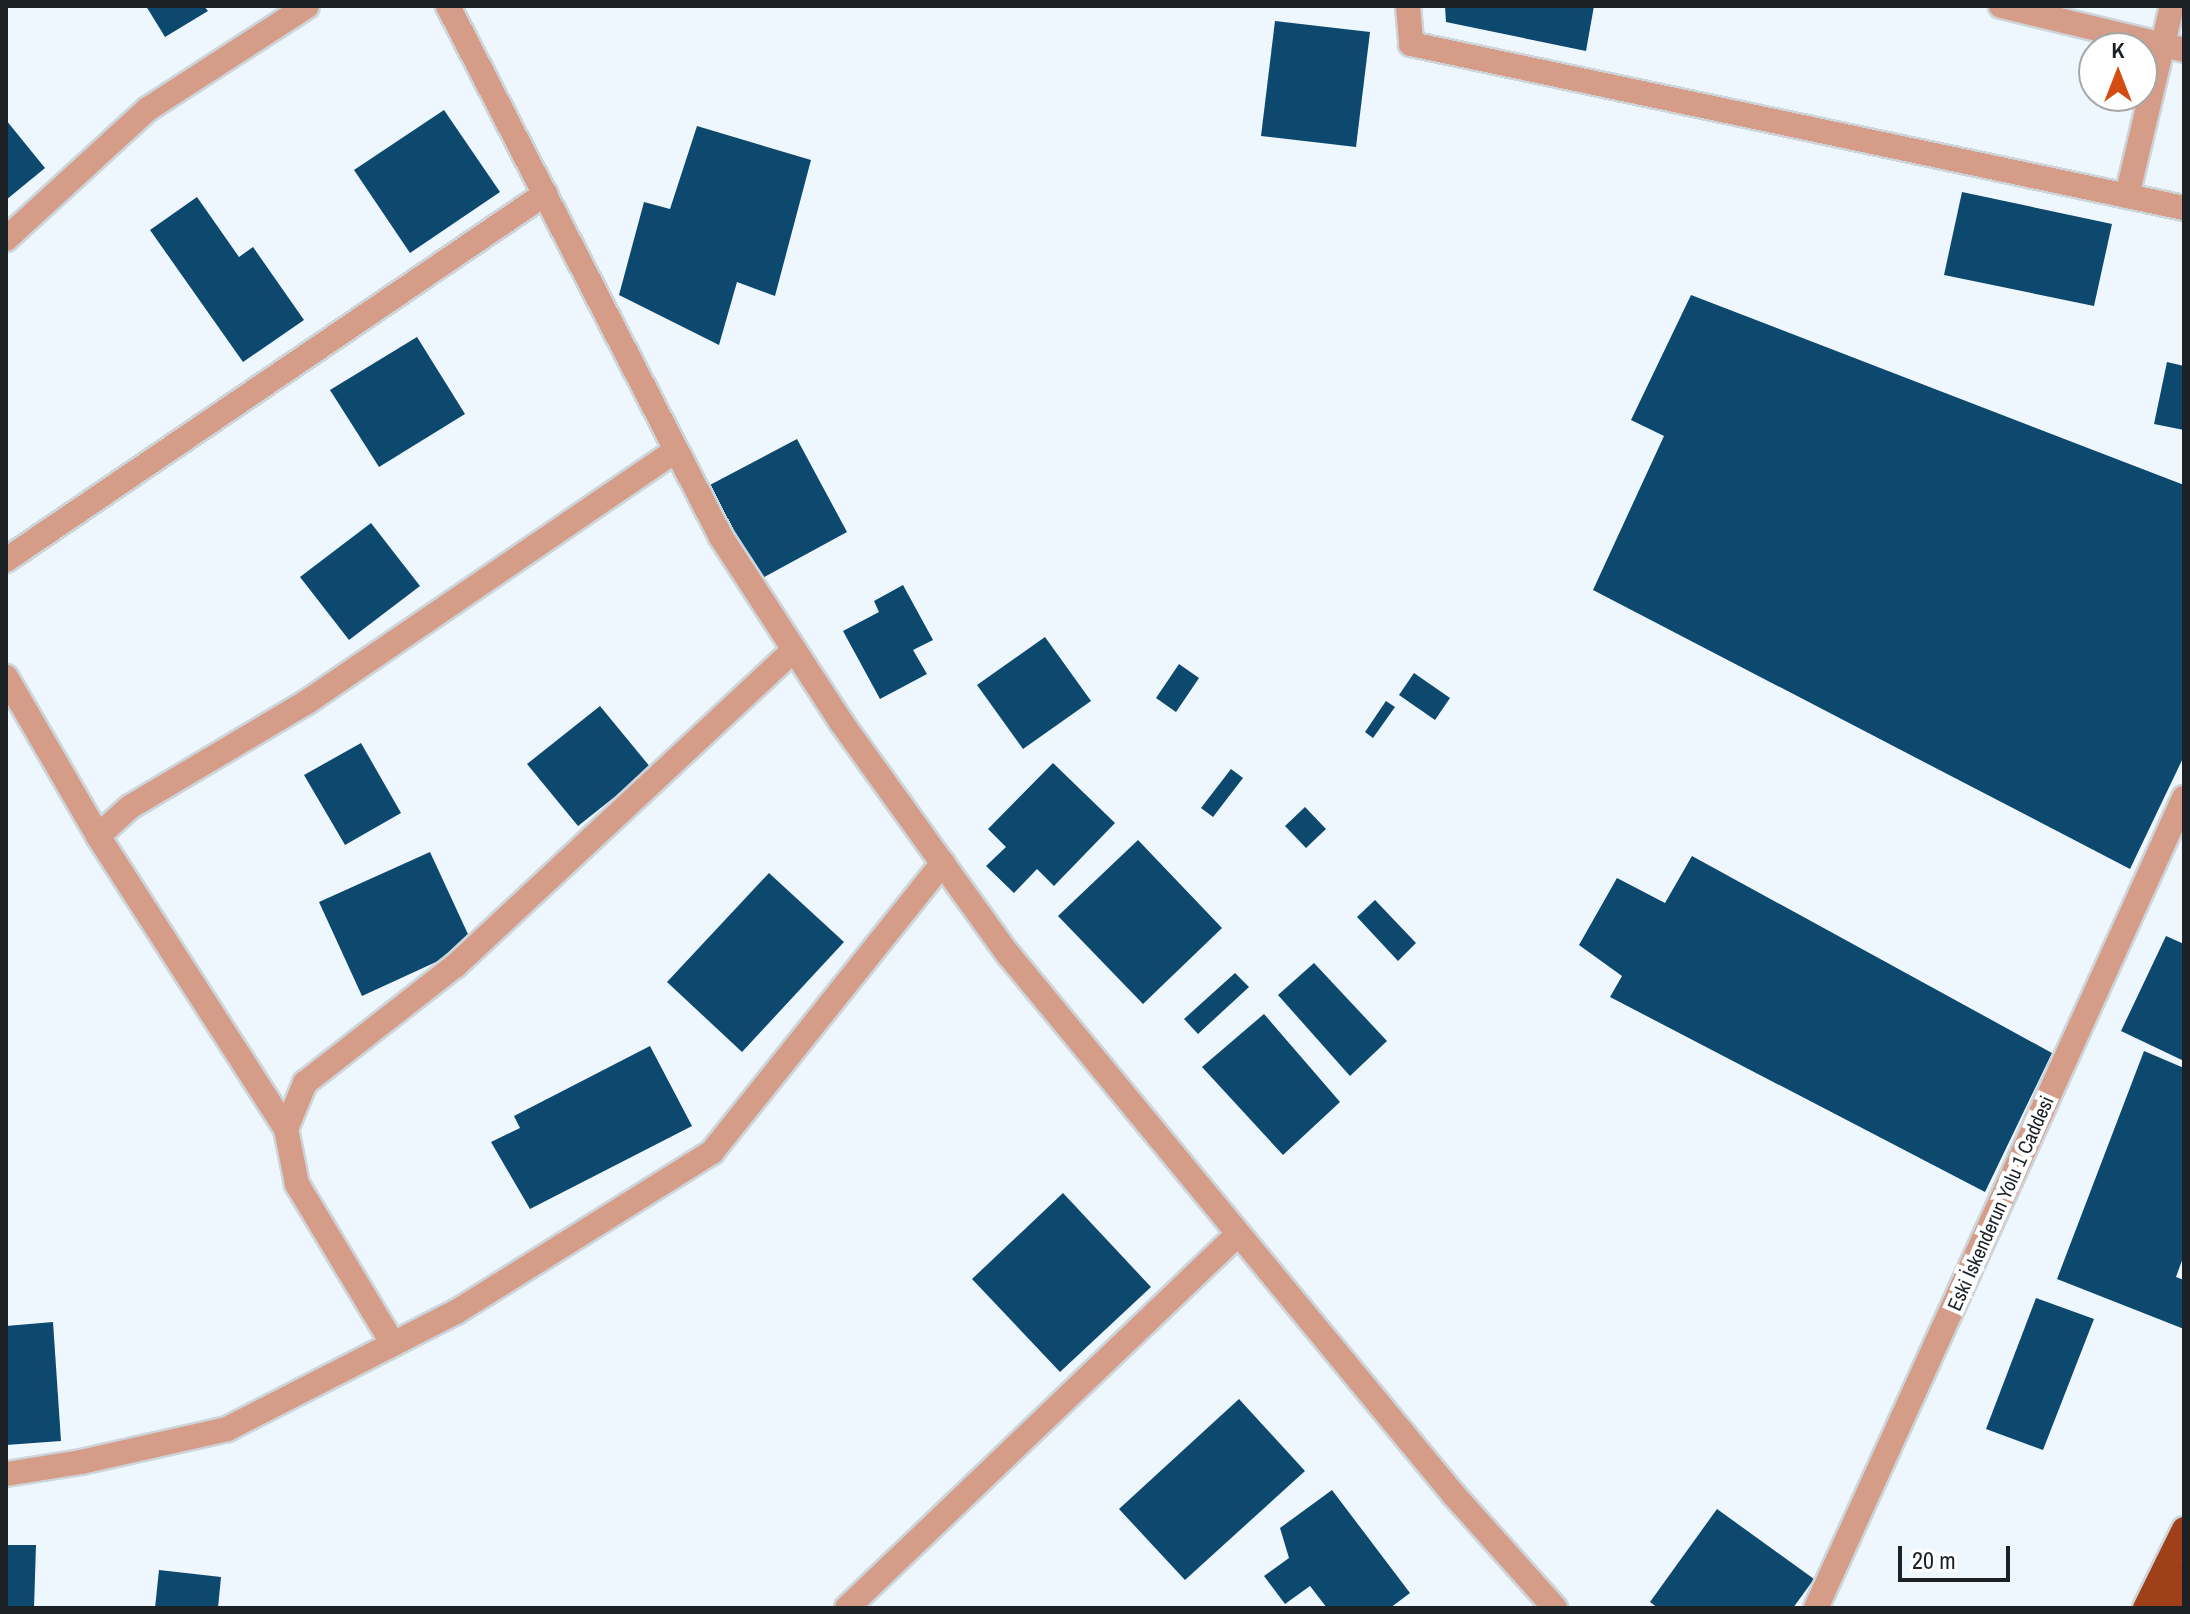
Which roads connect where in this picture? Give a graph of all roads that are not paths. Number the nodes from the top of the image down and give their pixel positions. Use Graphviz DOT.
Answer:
graph roads {
  1 [pos="307,6"];
  2 [pos="448,6"];
  3 [pos="1408,6"];
  4 [pos="2001,6"];
  5 [pos="2172,6"];
  6 [pos="2173,48"];
  7 [pos="545,194"];
  8 [pos="2127,196"];
  9 [pos="2184,208"];
  10 [pos="6,239"];
  11 [pos="676,450"];
  12 [pos="6,560"];
  13 [pos="794,650"];
  14 [pos="6,677"];
  15 [pos="2184,798"];
  16 [pos="98,836"];
  17 [pos="943,863"];
  18 [pos="286,1129"];
  19 [pos="1237,1235"];
  20 [pos="393,1344"];
  21 [pos="6,1474"];
  22 [pos="2184,1529"];
  23 [pos="2184,1573"];
  24 [pos="847,1608"];
  25 [pos="1555,1608"];
  26 [pos="1816,1608"];
  27 [pos="2145,1608"];
  28 [pos="2170,1608"];
  1 -- 10 [label="street"];
  2 -- 7 [label="street"];
  3 -- 8 [label="street"];
  4 -- 6 [label="street"];
  5 -- 6 [label="street"];
  6 -- 8 [label="street"];
  7 -- 11 [label="street"];
  7 -- 12 [label="street"];
  8 -- 9 [label="street"];
  11 -- 13 [label="street"];
  11 -- 16 [label="street"];
  13 -- 17 [label="street"];
  13 -- 18 [label="street"];
  14 -- 16 [label="street"];
  15 -- 26 [label="street, Eski İskenderun Yolu 1 Caddesi"];
  16 -- 18 [label="street"];
  17 -- 19 [label="street"];
  17 -- 20 [label="street"];
  18 -- 20 [label="street"];
  19 -- 24 [label="street"];
  19 -- 25 [label="street"];
  20 -- 21 [label="street"];
  22 -- 27 [label="highway"];
  23 -- 28 [label="highway"];
}
